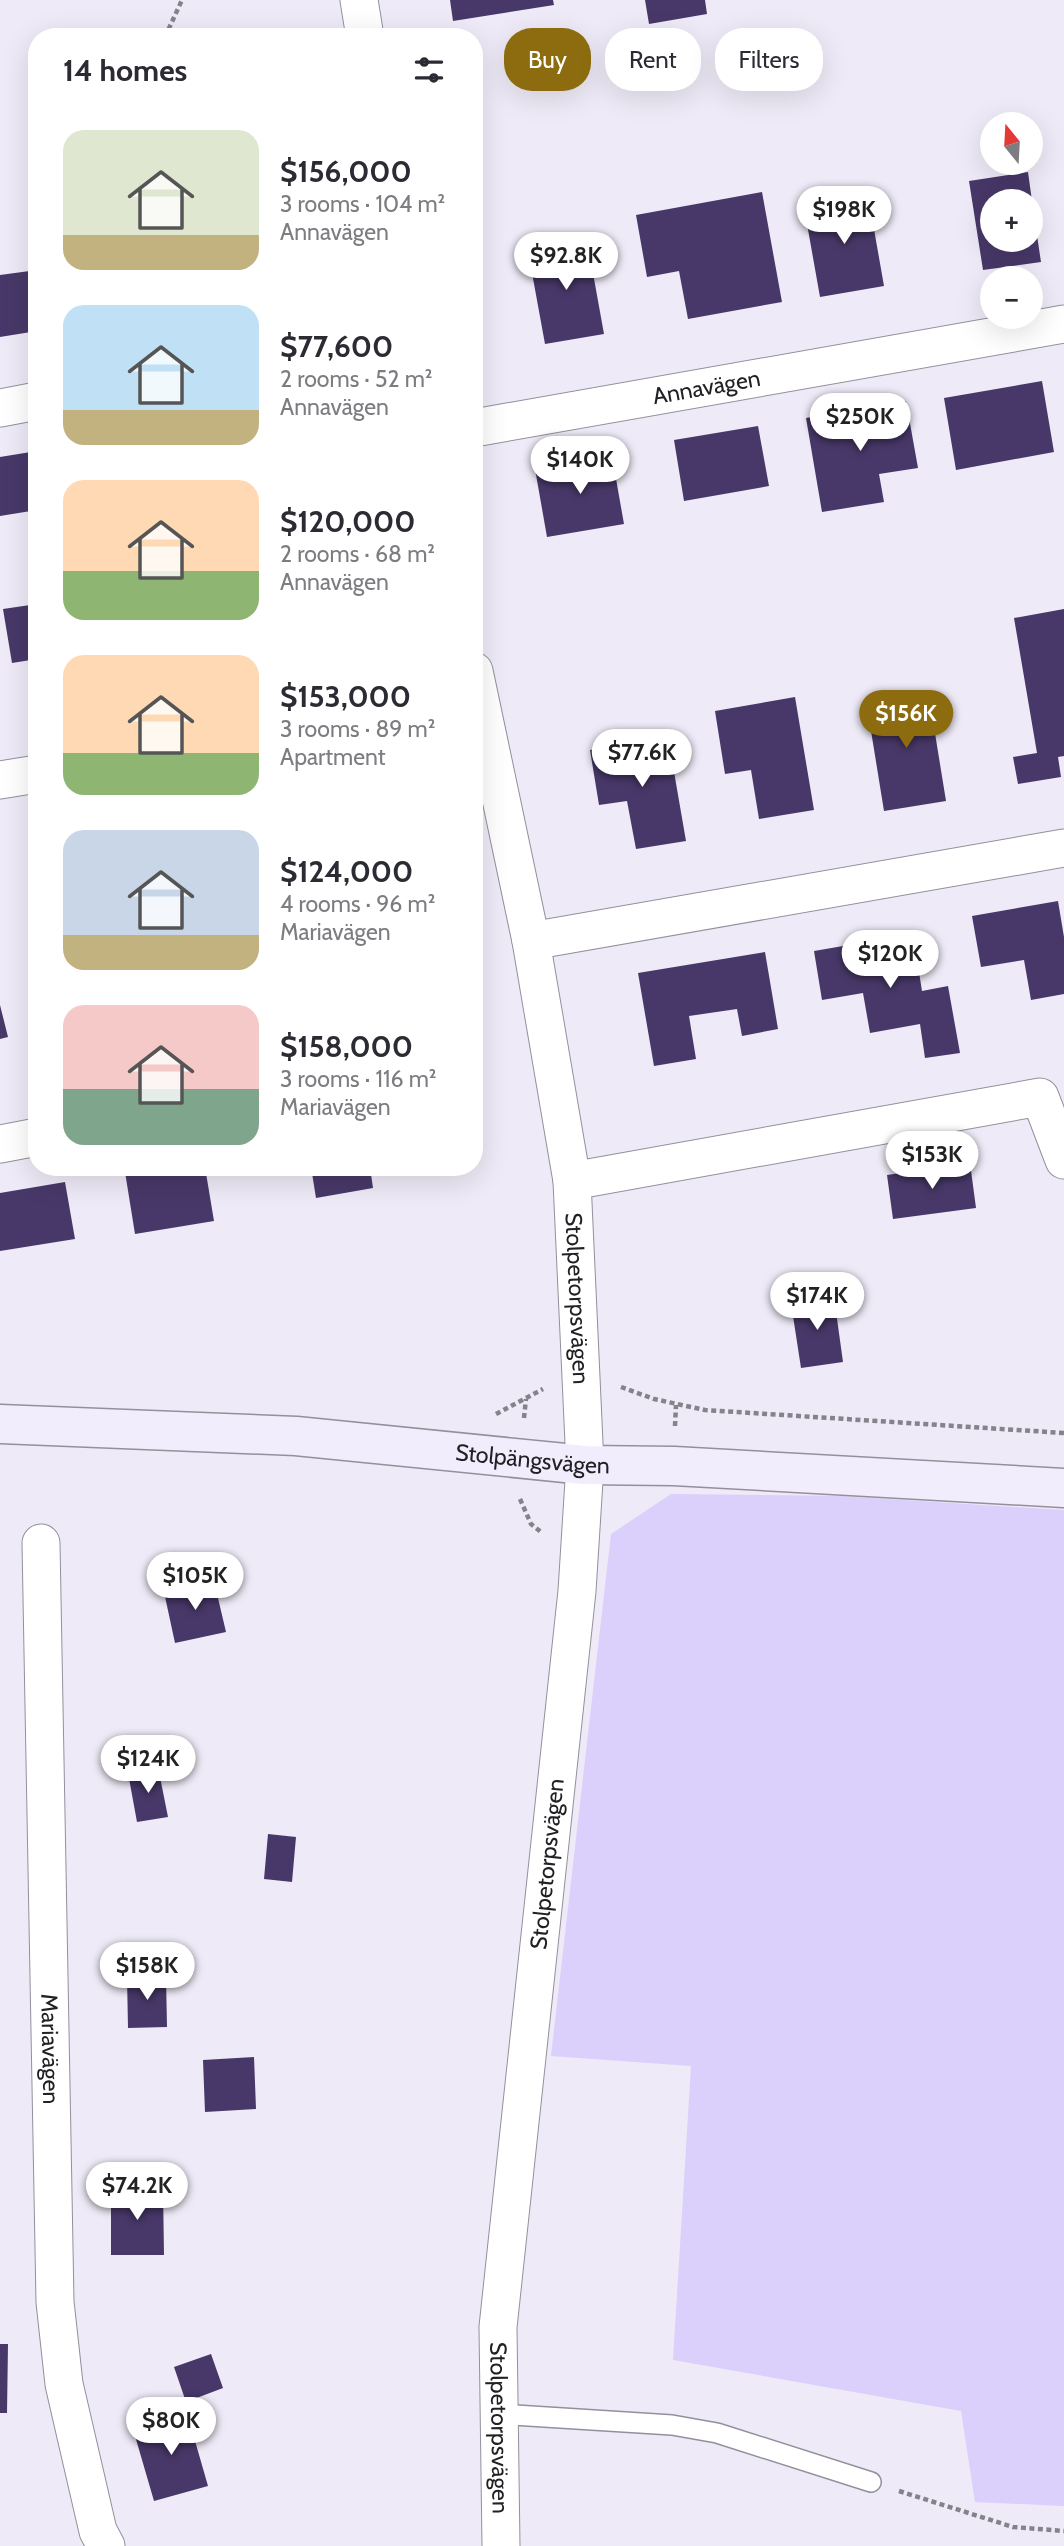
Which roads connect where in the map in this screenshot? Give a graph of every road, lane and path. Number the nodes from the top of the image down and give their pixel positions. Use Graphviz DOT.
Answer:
graph roads {
  1 [pos="182,0"];
  2 [pos="359,0"];
  3 [pos="169,28"];
  4 [pos="364,28"];
  5 [pos="1064,324"];
  6 [pos="28,403"];
  7 [pos="0,408"];
  8 [pos="483,426"];
  9 [pos="483,719"];
  10 [pos="28,775"];
  11 [pos="0,780"];
  12 [pos="1064,848"];
  13 [pos="531,940"];
  14 [pos="28,1139"];
  15 [pos="0,1144"];
  16 [pos="1064,1160"];
  17 [pos="572,1181"];
  18 [pos="581,1384"];
  19 [pos="489,1416"];
  20 [pos="0,1424"];
  21 [pos="1064,1433"];
  22 [pos="585,1465"];
  23 [pos="1064,1488"];
  24 [pos="41,1543"];
  25 [pos="498,2414"];
  26 [pos="871,2482"];
  27 [pos="1064,2531"];
  28 [pos="106,2546"];
  29 [pos="501,2546"];
  1 -- 3 [label="path"];
  2 -- 4 [label="street"];
  5 -- 8 [label="street, Annavägen"];
  6 -- 7 [label="street"];
  9 -- 13 [label="street, Stolpetorpsvägen"];
  10 -- 11 [label="street"];
  12 -- 13 [label="street"];
  13 -- 17 [label="street, Stolpetorpsvägen"];
  14 -- 15 [label="street"];
  16 -- 17 [label="street, Stolpetorpsvägen"];
  17 -- 18 [label="street, Stolpetorpsvägen"];
  18 -- 19 [label="path"];
  18 -- 21 [label="path"];
  18 -- 22 [label="street, Stolpetorpsvägen"];
  20 -- 22 [label="main road, Stolpängsvägen"];
  22 -- 23 [label="main road, Stolpängsvägen"];
  22 -- 25 [label="street, Stolpetorpsvägen"];
  24 -- 28 [label="street, Mariavägen"];
  25 -- 26 [label="lane"];
  25 -- 29 [label="street, Stolpetorpsvägen"];
  26 -- 27 [label="path"];
}
